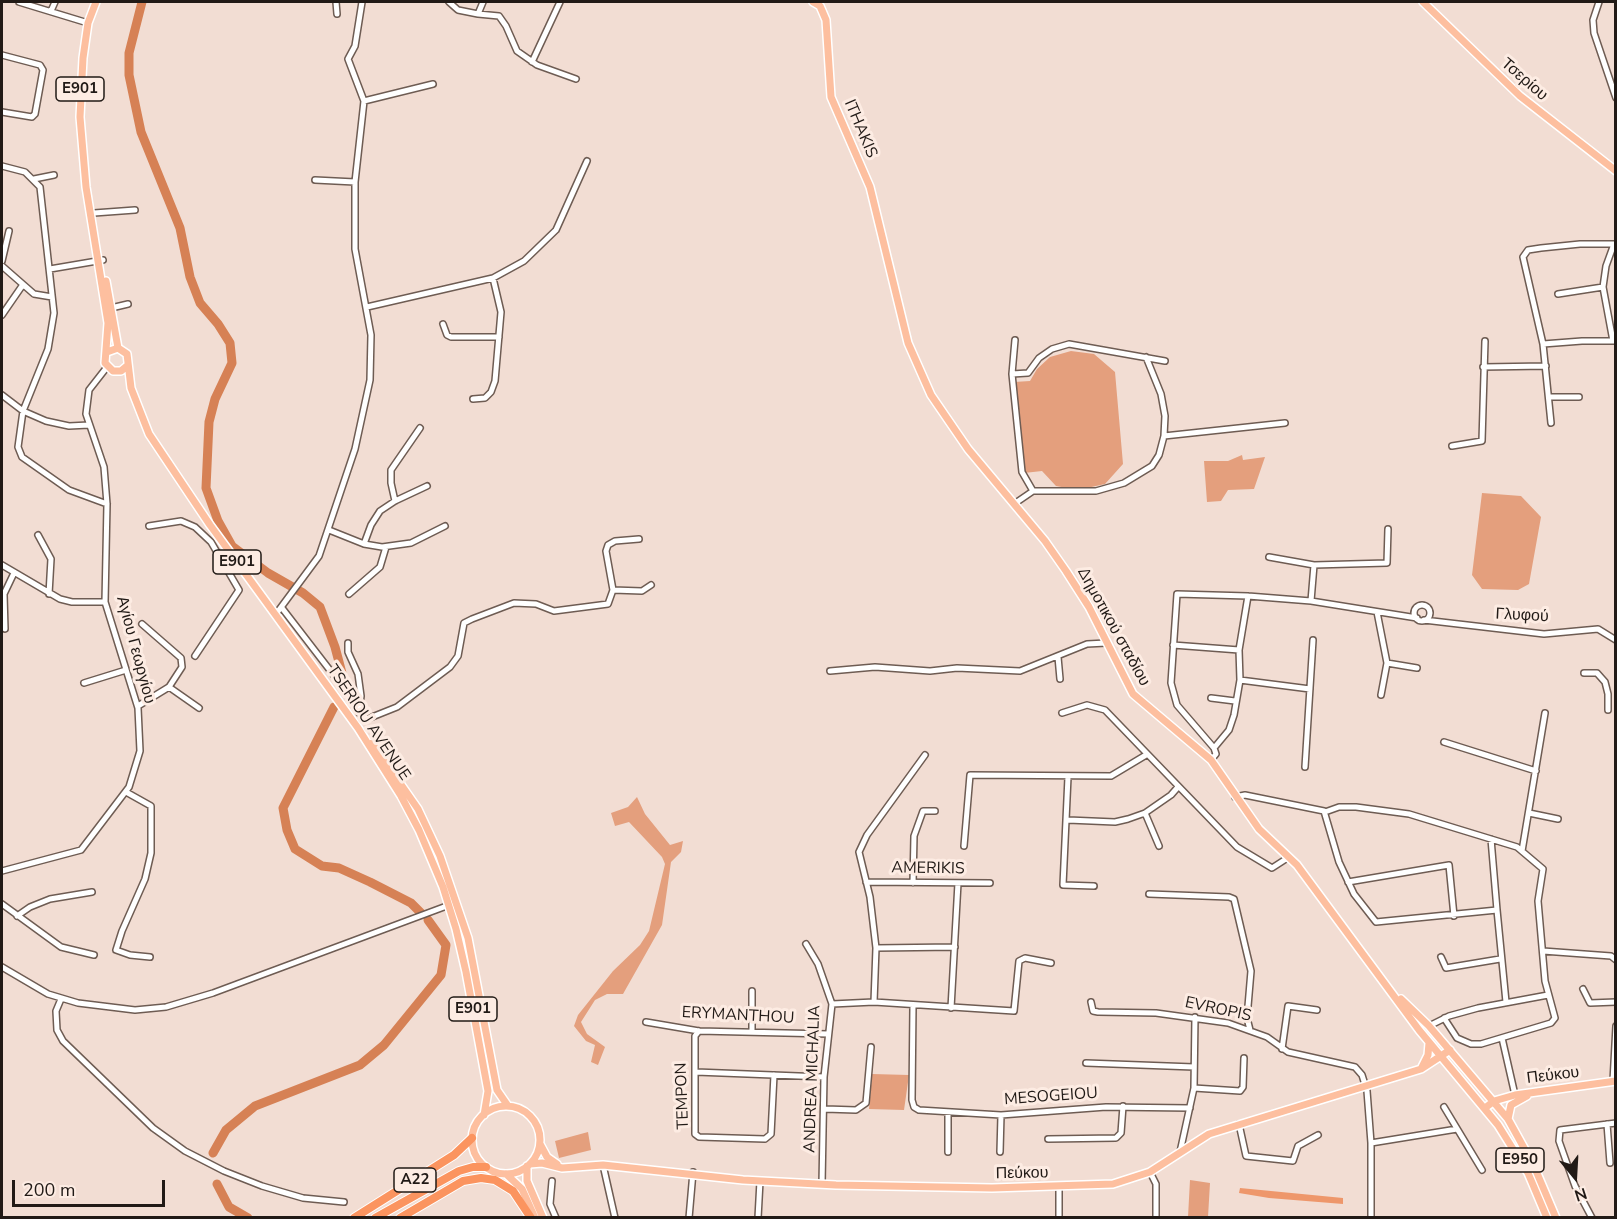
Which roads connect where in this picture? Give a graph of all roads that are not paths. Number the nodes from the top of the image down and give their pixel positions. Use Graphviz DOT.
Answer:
graph roads {
  1 [pos="19,2"];
  2 [pos="55,2"];
  3 [pos="96,2"];
  4 [pos="336,2"];
  5 [pos="362,2"];
  6 [pos="449,2"];
  7 [pos="483,2"];
  8 [pos="560,2"];
  9 [pos="813,2"];
  10 [pos="1423,2"];
  11 [pos="1599,2"];
  12 [pos="51,11"];
  13 [pos="337,14"];
  14 [pos="478,14"];
  15 [pos="88,23"];
  16 [pos="2,55"];
  17 [pos="532,62"];
  18 [pos="1612,77"];
  19 [pos="576,79"];
  20 [pos="433,84"];
  21 [pos="1616,98"];
  22 [pos="364,101"];
  23 [pos="2,112"];
  24 [pos="587,161"];
  25 [pos="2,166"];
  26 [pos="1616,171"];
  27 [pos="54,175"];
  28 [pos="86,178"];
  29 [pos="34,179"];
  30 [pos="315,180"];
  31 [pos="355,182"];
  32 [pos="135,210"];
  33 [pos="94,213"];
  34 [pos="9,231"];
  35 [pos="881,235"];
  36 [pos="1615,244"];
  37 [pos="100,260"];
  38 [pos="2,261"];
  39 [pos="2,266"];
  40 [pos="50,269"];
  41 [pos="493,278"];
  42 [pos="22,286"];
  43 [pos="1603,287"];
  44 [pos="1558,294"];
  45 [pos="52,297"];
  46 [pos="128,304"];
  47 [pos="367,307"];
  48 [pos="111,308"];
  49 [pos="1616,310"];
  50 [pos="1608,312"];
  51 [pos="2,315"];
  52 [pos="443,324"];
  53 [pos="499,337"];
  54 [pos="1015,340"];
  55 [pos="1485,340"];
  56 [pos="1614,341"];
  57 [pos="1543,344"];
  58 [pos="118,348"];
  59 [pos="107,352"];
  60 [pos="1146,357"];
  61 [pos="1165,361"];
  62 [pos="127,366"];
  63 [pos="1545,366"];
  64 [pos="107,367"];
  65 [pos="1483,367"];
  66 [pos="117,372"];
  67 [pos="1012,374"];
  68 [pos="131,388"];
  69 [pos="2,395"];
  70 [pos="1549,397"];
  71 [pos="1579,397"];
  72 [pos="473,399"];
  73 [pos="23,411"];
  74 [pos="1285,423"];
  75 [pos="1551,423"];
  76 [pos="89,425"];
  77 [pos="420,428"];
  78 [pos="1164,436"];
  79 [pos="1452,446"];
  80 [pos="427,486"];
  81 [pos="1033,491"];
  82 [pos="395,501"];
  83 [pos="106,504"];
  84 [pos="1014,504"];
  85 [pos="149,526"];
  86 [pos="446,526"];
  87 [pos="1388,529"];
  88 [pos="329,530"];
  89 [pos="38,535"];
  90 [pos="639,539"];
  91 [pos="224,544"];
  92 [pos="364,544"];
  93 [pos="386,547"];
  94 [pos="216,551"];
  95 [pos="1269,557"];
  96 [pos="2,565"];
  97 [pos="1314,565"];
  98 [pos="14,573"];
  99 [pos="651,585"];
  100 [pos="613,590"];
  101 [pos="49,594"];
  102 [pos="349,594"];
  103 [pos="1248,596"];
  104 [pos="1311,601"];
  105 [pos="105,602"];
  106 [pos="282,608"];
  107 [pos="1377,612"];
  108 [pos="276,614"];
  109 [pos="1417,618"];
  110 [pos="1424,620"];
  111 [pos="142,624"];
  112 [pos="6,629"];
  113 [pos="1313,640"];
  114 [pos="1616,640"];
  115 [pos="348,643"];
  116 [pos="1106,643"];
  117 [pos="1173,645"];
  118 [pos="1239,650"];
  119 [pos="195,656"];
  120 [pos="1058,657"];
  121 [pos="1387,663"];
  122 [pos="1418,668"];
  123 [pos="126,670"];
  124 [pos="830,671"];
  125 [pos="1584,673"];
  126 [pos="1060,679"];
  127 [pos="1240,680"];
  128 [pos="84,683"];
  129 [pos="169,687"];
  130 [pos="1310,689"];
  131 [pos="1381,695"];
  132 [pos="1211,698"];
  133 [pos="1235,700"];
  134 [pos="138,706"];
  135 [pos="199,708"];
  136 [pos="360,709"];
  137 [pos="1608,710"];
  138 [pos="1062,713"];
  139 [pos="1545,713"];
  140 [pos="363,718"];
  141 [pos="356,725"];
  142 [pos="1444,742"];
  143 [pos="1214,747"];
  144 [pos="925,755"];
  145 [pos="1146,755"];
  146 [pos="1211,760"];
  147 [pos="1305,767"];
  148 [pos="1536,771"];
  149 [pos="1068,777"];
  150 [pos="1178,787"];
  151 [pos="126,792"];
  152 [pos="1235,797"];
  153 [pos="935,811"];
  154 [pos="1325,812"];
  155 [pos="1145,813"];
  156 [pos="1529,813"];
  157 [pos="1558,819"];
  158 [pos="1068,820"];
  159 [pos="1491,839"];
  160 [pos="964,846"];
  161 [pos="1159,846"];
  162 [pos="1522,851"];
  163 [pos="1289,857"];
  164 [pos="2,871"];
  165 [pos="866,882"];
  166 [pos="913,882"];
  167 [pos="1348,882"];
  168 [pos="958,883"];
  169 [pos="990,883"];
  170 [pos="1094,886"];
  171 [pos="92,892"];
  172 [pos="1149,894"];
  173 [pos="457,902"];
  174 [pos="2,904"];
  175 [pos="449,905"];
  176 [pos="1497,910"];
  177 [pos="17,916"];
  178 [pos="1454,916"];
  179 [pos="806,944"];
  180 [pos="955,946"];
  181 [pos="876,948"];
  182 [pos="1543,951"];
  183 [pos="94,955"];
  184 [pos="150,957"];
  185 [pos="1441,957"];
  186 [pos="1500,959"];
  187 [pos="1616,960"];
  188 [pos="1051,963"];
  189 [pos="2,967"];
  190 [pos="1391,989"];
  191 [pos="1583,989"];
  192 [pos="752,991"];
  193 [pos="1548,995"];
  194 [pos="61,999"];
  195 [pos="873,1002"];
  196 [pos="1091,1002"];
  197 [pos="1506,1002"];
  198 [pos="1616,1002"];
  199 [pos="832,1004"];
  200 [pos="913,1006"];
  201 [pos="951,1008"];
  202 [pos="1317,1010"];
  203 [pos="1195,1017"];
  204 [pos="1444,1018"];
  205 [pos="646,1022"];
  206 [pos="1429,1026"];
  207 [pos="1616,1026"];
  208 [pos="1250,1030"];
  209 [pos="699,1031"];
  210 [pos="752,1032"];
  211 [pos="828,1034"];
  212 [pos="1502,1038"];
  213 [pos="1429,1042"];
  214 [pos="871,1047"];
  215 [pos="1282,1049"];
  216 [pos="1450,1050"];
  217 [pos="1440,1057"];
  218 [pos="1244,1058"];
  219 [pos="1086,1063"];
  220 [pos="1194,1067"];
  221 [pos="1421,1069"];
  222 [pos="696,1072"];
  223 [pos="1455,1074"];
  224 [pos="774,1075"];
  225 [pos="824,1077"];
  226 [pos="1614,1081"];
  227 [pos="1365,1084"];
  228 [pos="1194,1088"];
  229 [pos="1535,1094"];
  230 [pos="1515,1095"];
  231 [pos="1494,1101"];
  232 [pos="508,1106"];
  233 [pos="1124,1106"];
  234 [pos="1444,1107"];
  235 [pos="1190,1108"];
  236 [pos="1485,1108"];
  237 [pos="825,1109"];
  238 [pos="948,1112"];
  239 [pos="484,1115"];
  240 [pos="1001,1115"];
  241 [pos="1508,1119"];
  242 [pos="1616,1123"];
  243 [pos="1239,1124"];
  244 [pos="1607,1124"];
  245 [pos="1457,1129"];
  246 [pos="1318,1135"];
  247 [pos="472,1138"];
  248 [pos="1048,1139"];
  249 [pos="1371,1143"];
  250 [pos="540,1144"];
  251 [pos="948,1152"];
  252 [pos="1000,1152"];
  253 [pos="1180,1152"];
  254 [pos="1610,1163"];
  255 [pos="603,1164"];
  256 [pos="528,1166"];
  257 [pos="486,1167"];
  258 [pos="568,1168"];
  259 [pos="1482,1170"];
  260 [pos="693,1172"];
  261 [pos="1150,1172"];
  262 [pos="506,1174"];
  263 [pos="552,1181"];
  264 [pos="760,1181"];
  265 [pos="822,1184"];
  266 [pos="1059,1186"];
  267 [pos="344,1202"];
  268 [pos="1591,1215"];
  269 [pos="354,1218"];
  270 [pos="375,1218"];
  271 [pos="400,1218"];
  272 [pos="533,1218"];
  273 [pos="543,1218"];
  274 [pos="556,1218"];
  275 [pos="615,1218"];
  276 [pos="689,1218"];
  277 [pos="758,1218"];
  278 [pos="1059,1218"];
  279 [pos="1156,1218"];
  280 [pos="1371,1218"];
  281 [pos="1547,1218"];
  282 [pos="1556,1218"];
  1 -- 12 [label="street"];
  2 -- 12 [label="street"];
  3 -- 15 [label="main road, E901"];
  4 -- 13 [label="street"];
  5 -- 22 [label="street"];
  6 -- 14 [label="street"];
  7 -- 14 [label="street"];
  8 -- 17 [label="street"];
  9 -- 35 [label="main road, ITHAKIS"];
  10 -- 26 [label="main road, Τσερίου"];
  11 -- 18 [label="street"];
  12 -- 15 [label="street"];
  14 -- 17 [label="street"];
  15 -- 28 [label="main road, E901"];
  16 -- 23 [label="street"];
  17 -- 19 [label="street"];
  18 -- 21 [label="street"];
  20 -- 22 [label="street"];
  22 -- 31 [label="street"];
  24 -- 41 [label="street"];
  25 -- 29 [label="street"];
  27 -- 29 [label="street"];
  28 -- 33 [label="main road, E901"];
  28 -- 37 [label="main road, E901"];
  29 -- 40 [label="street"];
  30 -- 31 [label="street"];
  31 -- 47 [label="street"];
  32 -- 33 [label="street"];
  33 -- 37 [label="main road, E901"];
  34 -- 38 [label="street"];
  35 -- 84 [label="main road, Δημοτικού σταδίου"];
  36 -- 43 [label="street"];
  36 -- 57 [label="street"];
  37 -- 40 [label="street"];
  37 -- 48 [label="main road, E901"];
  37 -- 59 [label="main road, E901"];
  39 -- 42 [label="street"];
  40 -- 45 [label="street"];
  41 -- 47 [label="street"];
  41 -- 53 [label="street"];
  42 -- 45 [label="street"];
  42 -- 51 [label="street"];
  43 -- 44 [label="street"];
  43 -- 50 [label="street"];
  45 -- 73 [label="street"];
  46 -- 48 [label="street"];
  47 -- 88 [label="street"];
  48 -- 58 [label="main road, E901"];
  49 -- 50 [label="street"];
  50 -- 56 [label="street"];
  52 -- 53 [label="street"];
  53 -- 72 [label="street"];
  54 -- 67 [label="street"];
  55 -- 65 [label="street"];
  56 -- 57 [label="street"];
  57 -- 63 [label="street"];
  58 -- 59 [label="main road"];
  58 -- 62 [label="main road, E901"];
  59 -- 64 [label="main road, E901"];
  60 -- 61 [label="street"];
  60 -- 67 [label="street"];
  60 -- 78 [label="street"];
  62 -- 66 [label="main road"];
  62 -- 68 [label="main road, TSERIOU AVENUE / E901"];
  63 -- 65 [label="street"];
  63 -- 70 [label="street"];
  64 -- 66 [label="main road, E901"];
  64 -- 76 [label="street, Αγίου Γεωργίου"];
  65 -- 79 [label="street"];
  66 -- 68 [label="main road, TSERIOU AVENUE / E901"];
  67 -- 81 [label="street"];
  68 -- 91 [label="main road, TSERIOU AVENUE / E901"];
  69 -- 73 [label="street"];
  70 -- 71 [label="street"];
  70 -- 75 [label="street"];
  73 -- 76 [label="street"];
  73 -- 83 [label="street"];
  74 -- 78 [label="street"];
  76 -- 83 [label="street, Αγίου Γεωργίου"];
  77 -- 82 [label="street"];
  78 -- 81 [label="street"];
  80 -- 82 [label="street"];
  81 -- 84 [label="street"];
  82 -- 92 [label="street"];
  83 -- 105 [label="street, Αγίου Γεωργίου"];
  84 -- 116 [label="main road, Δημοτικού σταδίου"];
  85 -- 94 [label="street"];
  86 -- 93 [label="street"];
  87 -- 97 [label="street"];
  88 -- 92 [label="street"];
  88 -- 106 [label="street"];
  89 -- 101 [label="street"];
  90 -- 100 [label="street"];
  91 -- 94 [label="street"];
  91 -- 108 [label="main road, TSERIOU AVENUE / E901"];
  92 -- 93 [label="street"];
  93 -- 102 [label="street"];
  94 -- 119 [label="street"];
  95 -- 97 [label="street"];
  96 -- 98 [label="street"];
  97 -- 104 [label="street"];
  98 -- 101 [label="street"];
  98 -- 112 [label="street"];
  99 -- 100 [label="street"];
  100 -- 140 [label="street"];
  101 -- 105 [label="street"];
  103 -- 104 [label="street, Γλυφού"];
  103 -- 117 [label="street, Γλυφού"];
  103 -- 118 [label="street"];
  104 -- 107 [label="street, Γλυφού"];
  105 -- 123 [label="street, Αγίου Γεωργίου"];
  106 -- 108 [label="street"];
  106 -- 136 [label="street"];
  107 -- 109 [label="street, Γλυφού"];
  107 -- 121 [label="street"];
  108 -- 141 [label="main road, TSERIOU AVENUE / E901"];
  109 -- 110 [label="street, Γλυφού"];
  109 -- 110 [label="street"];
  110 -- 114 [label="street, Γλυφού"];
  111 -- 129 [label="street"];
  113 -- 130 [label="street"];
  115 -- 136 [label="street"];
  116 -- 120 [label="street"];
  116 -- 146 [label="main road, Δημοτικού σταδίου"];
  117 -- 118 [label="street"];
  117 -- 143 [label="street"];
  118 -- 127 [label="street"];
  120 -- 124 [label="street"];
  120 -- 126 [label="street"];
  121 -- 122 [label="street"];
  121 -- 131 [label="street"];
  123 -- 128 [label="street"];
  123 -- 134 [label="street, Αγίου Γεωργίου"];
  125 -- 137 [label="street"];
  127 -- 130 [label="street"];
  127 -- 133 [label="street"];
  129 -- 134 [label="street"];
  129 -- 135 [label="street"];
  130 -- 147 [label="street"];
  132 -- 133 [label="street"];
  133 -- 143 [label="street"];
  134 -- 151 [label="street, Αγίου Γεωργίου"];
  136 -- 140 [label="street"];
  138 -- 145 [label="street"];
  139 -- 148 [label="street"];
  140 -- 141 [label="street"];
  141 -- 173 [label="main road, E901"];
  141 -- 175 [label="main road, TSERIOU AVENUE / E901"];
  142 -- 148 [label="street"];
  143 -- 146 [label="street"];
  144 -- 165 [label="street"];
  145 -- 149 [label="street"];
  145 -- 150 [label="street"];
  146 -- 152 [label="main road, Δημοτικού σταδίου"];
  148 -- 156 [label="street"];
  149 -- 158 [label="street"];
  149 -- 160 [label="street"];
  150 -- 155 [label="street"];
  150 -- 163 [label="street"];
  151 -- 164 [label="street, Αγίου Γεωργίου"];
  151 -- 184 [label="street"];
  152 -- 154 [label="street"];
  152 -- 163 [label="main road, Δημοτικού σταδίου"];
  153 -- 166 [label="street"];
  154 -- 159 [label="street"];
  154 -- 167 [label="street"];
  155 -- 158 [label="street"];
  155 -- 161 [label="street"];
  156 -- 157 [label="street"];
  156 -- 162 [label="street"];
  158 -- 170 [label="street"];
  159 -- 162 [label="street"];
  159 -- 176 [label="street"];
  162 -- 182 [label="street"];
  163 -- 190 [label="main road, Δημοτικού σταδίου"];
  165 -- 166 [label="street, AMERIKIS"];
  165 -- 181 [label="street"];
  166 -- 168 [label="street, AMERIKIS"];
  167 -- 178 [label="street"];
  167 -- 178 [label="street"];
  168 -- 169 [label="street, AMERIKIS"];
  168 -- 180 [label="street"];
  171 -- 177 [label="street"];
  172 -- 208 [label="street"];
  173 -- 175 [label="street"];
  173 -- 232 [label="main road, E901"];
  174 -- 177 [label="street"];
  175 -- 194 [label="street"];
  175 -- 239 [label="main road, TSERIOU AVENUE / E901"];
  176 -- 178 [label="street"];
  176 -- 186 [label="street"];
  177 -- 183 [label="street"];
  179 -- 199 [label="street, ANDREA MICHALIA"];
  180 -- 181 [label="street"];
  180 -- 201 [label="street"];
  181 -- 195 [label="street"];
  182 -- 187 [label="street"];
  182 -- 193 [label="street"];
  185 -- 186 [label="street"];
  186 -- 197 [label="street"];
  188 -- 201 [label="street"];
  189 -- 194 [label="street"];
  190 -- 206 [label="main road"];
  190 -- 213 [label="main road"];
  191 -- 198 [label="street"];
  192 -- 210 [label="street"];
  193 -- 197 [label="street"];
  193 -- 212 [label="street"];
  194 -- 267 [label="street"];
  195 -- 199 [label="street"];
  195 -- 200 [label="street"];
  196 -- 203 [label="street, EVROPIS"];
  197 -- 204 [label="street"];
  199 -- 211 [label="street, ANDREA MICHALIA"];
  200 -- 201 [label="street"];
  200 -- 238 [label="street, MESOGEIOU"];
  202 -- 215 [label="street"];
  203 -- 208 [label="street, EVROPIS"];
  203 -- 220 [label="street"];
  204 -- 206 [label="street"];
  204 -- 212 [label="street"];
  205 -- 209 [label="street, ERYMANTHOU"];
  206 -- 216 [label="main road"];
  207 -- 226 [label="street"];
  208 -- 215 [label="street, EVROPIS"];
  209 -- 210 [label="street, ERYMANTHOU"];
  209 -- 222 [label="street, TEMPON"];
  210 -- 211 [label="street, ERYMANTHOU"];
  211 -- 225 [label="street, ANDREA MICHALIA"];
  212 -- 230 [label="street"];
  213 -- 217 [label="main road"];
  213 -- 221 [label="main road"];
  214 -- 237 [label="street"];
  215 -- 227 [label="street, EVROPIS"];
  216 -- 217 [label="main road, Πεύκου"];
  216 -- 231 [label="main road"];
  217 -- 221 [label="main road, Πεύκου"];
  217 -- 223 [label="main road"];
  218 -- 228 [label="street"];
  219 -- 220 [label="street"];
  220 -- 228 [label="street"];
  221 -- 223 [label="main road"];
  221 -- 227 [label="main road, Πεύκου"];
  222 -- 224 [label="street"];
  222 -- 224 [label="street, TEMPON"];
  223 -- 236 [label="main road"];
  224 -- 225 [label="street"];
  225 -- 237 [label="street, ANDREA MICHALIA"];
  226 -- 229 [label="main road, Πεύκου"];
  227 -- 243 [label="main road, Πεύκου"];
  227 -- 249 [label="street"];
  228 -- 235 [label="street"];
  229 -- 230 [label="main road, Πεύκου"];
  229 -- 241 [label="main road"];
  230 -- 231 [label="main road, Πεύκου"];
  231 -- 236 [label="main road"];
  231 -- 241 [label="main road, E950"];
  232 -- 239 [label="main road"];
  232 -- 250 [label="main road"];
  233 -- 235 [label="street, MESOGEIOU"];
  233 -- 240 [label="street, MESOGEIOU"];
  233 -- 248 [label="street"];
  234 -- 245 [label="street"];
  235 -- 253 [label="street"];
  236 -- 281 [label="main road, E950"];
  237 -- 265 [label="street, ANDREA MICHALIA"];
  238 -- 240 [label="street, MESOGEIOU"];
  238 -- 251 [label="street"];
  239 -- 247 [label="main road"];
  240 -- 252 [label="street"];
  241 -- 282 [label="main road, E950"];
  242 -- 244 [label="street"];
  243 -- 246 [label="street"];
  243 -- 253 [label="main road, Πεύκου"];
  244 -- 254 [label="street"];
  244 -- 268 [label="street"];
  245 -- 249 [label="street"];
  245 -- 259 [label="street"];
  247 -- 257 [label="main road"];
  247 -- 269 [label="highway, A22"];
  249 -- 280 [label="street"];
  250 -- 256 [label="main road"];
  250 -- 258 [label="main road"];
  253 -- 261 [label="main road, Πεύκου"];
  255 -- 258 [label="main road, Πεύκου"];
  255 -- 260 [label="main road, Πεύκου"];
  255 -- 275 [label="street"];
  256 -- 258 [label="main road, Πεύκου"];
  256 -- 262 [label="main road"];
  256 -- 273 [label="main road"];
  257 -- 262 [label="main road"];
  257 -- 270 [label="highway, A22"];
  260 -- 264 [label="main road, Πεύκου"];
  260 -- 276 [label="street"];
  261 -- 266 [label="main road, Πεύκου"];
  261 -- 279 [label="street"];
  262 -- 272 [label="main road"];
  263 -- 274 [label="street"];
  264 -- 265 [label="main road, Πεύκου"];
  264 -- 277 [label="street"];
  265 -- 266 [label="main road, Πεύκου"];
  266 -- 278 [label="street"];
  271 -- 272 [label="highway"];
}
